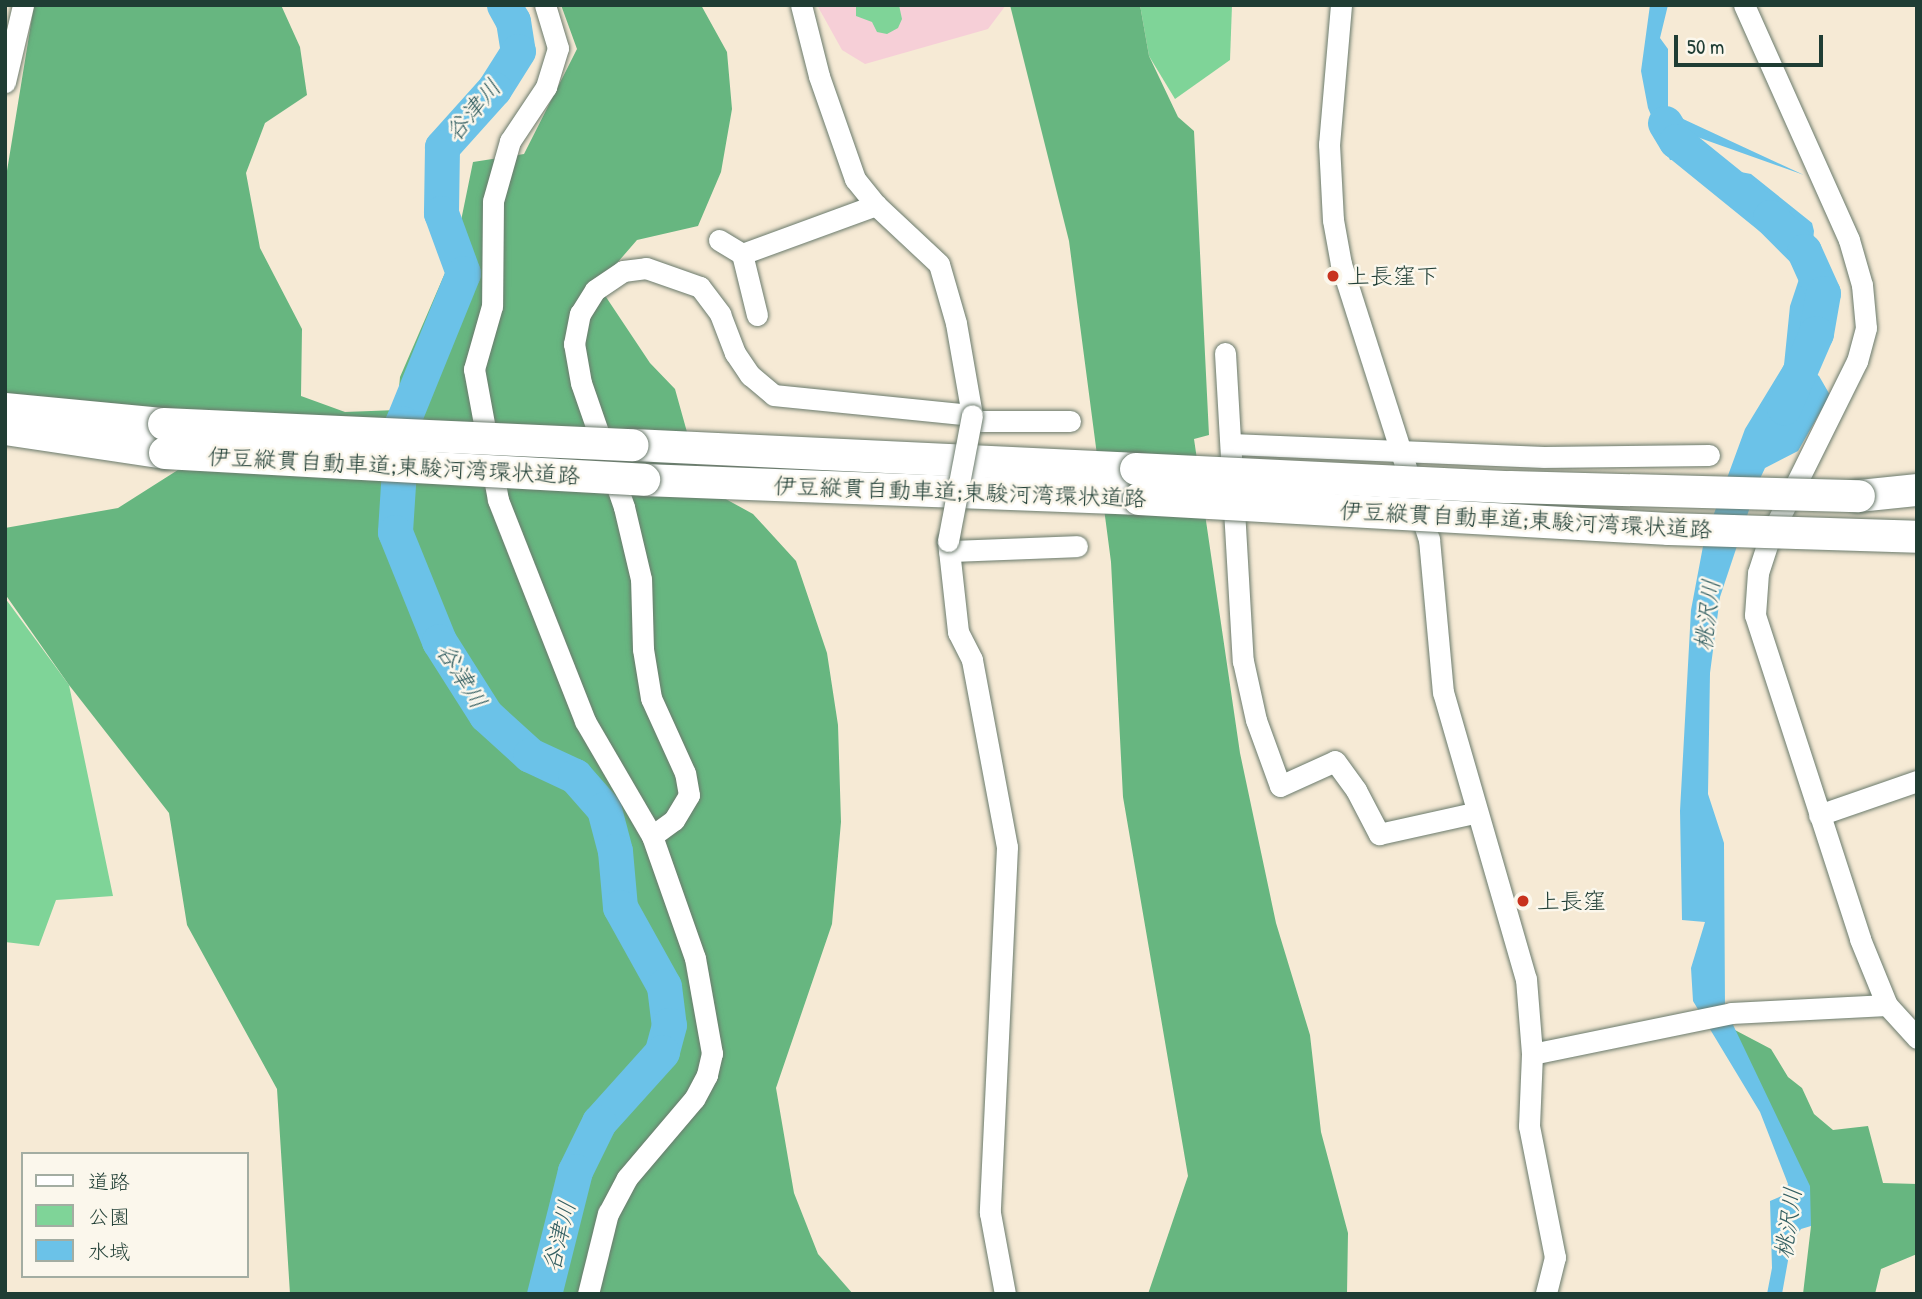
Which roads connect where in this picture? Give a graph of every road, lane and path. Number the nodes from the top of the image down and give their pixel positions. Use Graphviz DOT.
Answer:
graph roads {
  1 [pos="23,5"];
  2 [pos="545,5"];
  3 [pos="801,5"];
  4 [pos="1341,5"];
  5 [pos="1744,5"];
  6 [pos="5,82"];
  7 [pos="876,205"];
  8 [pos="719,240"];
  9 [pos="742,254"];
  10 [pos="757,315"];
  11 [pos="1225,353"];
  12 [pos="5,409"];
  13 [pos="971,418"];
  14 [pos="1070,421"];
  15 [pos="5,429"];
  16 [pos="165,438"];
  17 [pos="1231,444"];
  18 [pos="1401,449"];
  19 [pos="1709,455"];
  20 [pos="1137,484"];
  21 [pos="1917,491"];
  22 [pos="1858,496"];
  23 [pos="1917,500"];
  24 [pos="1669,528"];
  25 [pos="1917,537"];
  26 [pos="948,546"];
  27 [pos="1077,546"];
  28 [pos="1917,552"];
  29 [pos="1917,781"];
  30 [pos="1474,813"];
  31 [pos="1819,815"];
  32 [pos="652,836"];
  33 [pos="1887,1005"];
  34 [pos="1917,1038"];
  35 [pos="1532,1054"];
  36 [pos="1550,1271"];
  37 [pos="588,1294"];
  38 [pos="1005,1294"];
  39 [pos="1529,1294"];
  40 [pos="1546,1294"];
  1 -- 6 [label="street"];
  2 -- 32 [label="street"];
  3 -- 7 [label="street"];
  4 -- 18 [label="street"];
  5 -- 31 [label="street"];
  7 -- 9 [label="street"];
  7 -- 13 [label="street"];
  8 -- 9 [label="street"];
  9 -- 10 [label="street"];
  11 -- 17 [label="street"];
  12 -- 16 [label="highway, 伊豆縦貫自動車道;東駿河湾環状道路"];
  13 -- 14 [label="street"];
  13 -- 26 [label="street, bridge"];
  13 -- 32 [label="street"];
  15 -- 16 [label="highway, 伊豆縦貫自動車道;東駿河湾環状道路"];
  16 -- 20 [label="highway, 伊豆縦貫自動車道;東駿河湾環状道路, bridge"];
  16 -- 20 [label="highway, 伊豆縦貫自動車道;東駿河湾環状道路, bridge"];
  17 -- 18 [label="street"];
  17 -- 30 [label="street"];
  18 -- 19 [label="street"];
  18 -- 30 [label="street"];
  20 -- 22 [label="highway, 伊豆縦貫自動車道;東駿河湾環状道路, bridge"];
  20 -- 24 [label="highway, 伊豆縦貫自動車道;東駿河湾環状道路, bridge"];
  21 -- 22 [label="highway"];
  22 -- 23 [label="highway, 伊豆縦貫自動車道;東駿河湾環状道路"];
  24 -- 25 [label="highway, 伊豆縦貫自動車道;東駿河湾環状道路, bridge"];
  24 -- 28 [label="highway, bridge"];
  26 -- 27 [label="street"];
  26 -- 38 [label="street"];
  29 -- 31 [label="street"];
  30 -- 35 [label="street"];
  31 -- 33 [label="street"];
  32 -- 37 [label="street"];
  33 -- 34 [label="street"];
  33 -- 35 [label="street"];
  35 -- 36 [label="street"];
  36 -- 39 [label="street"];
  36 -- 40 [label="street"];
}
